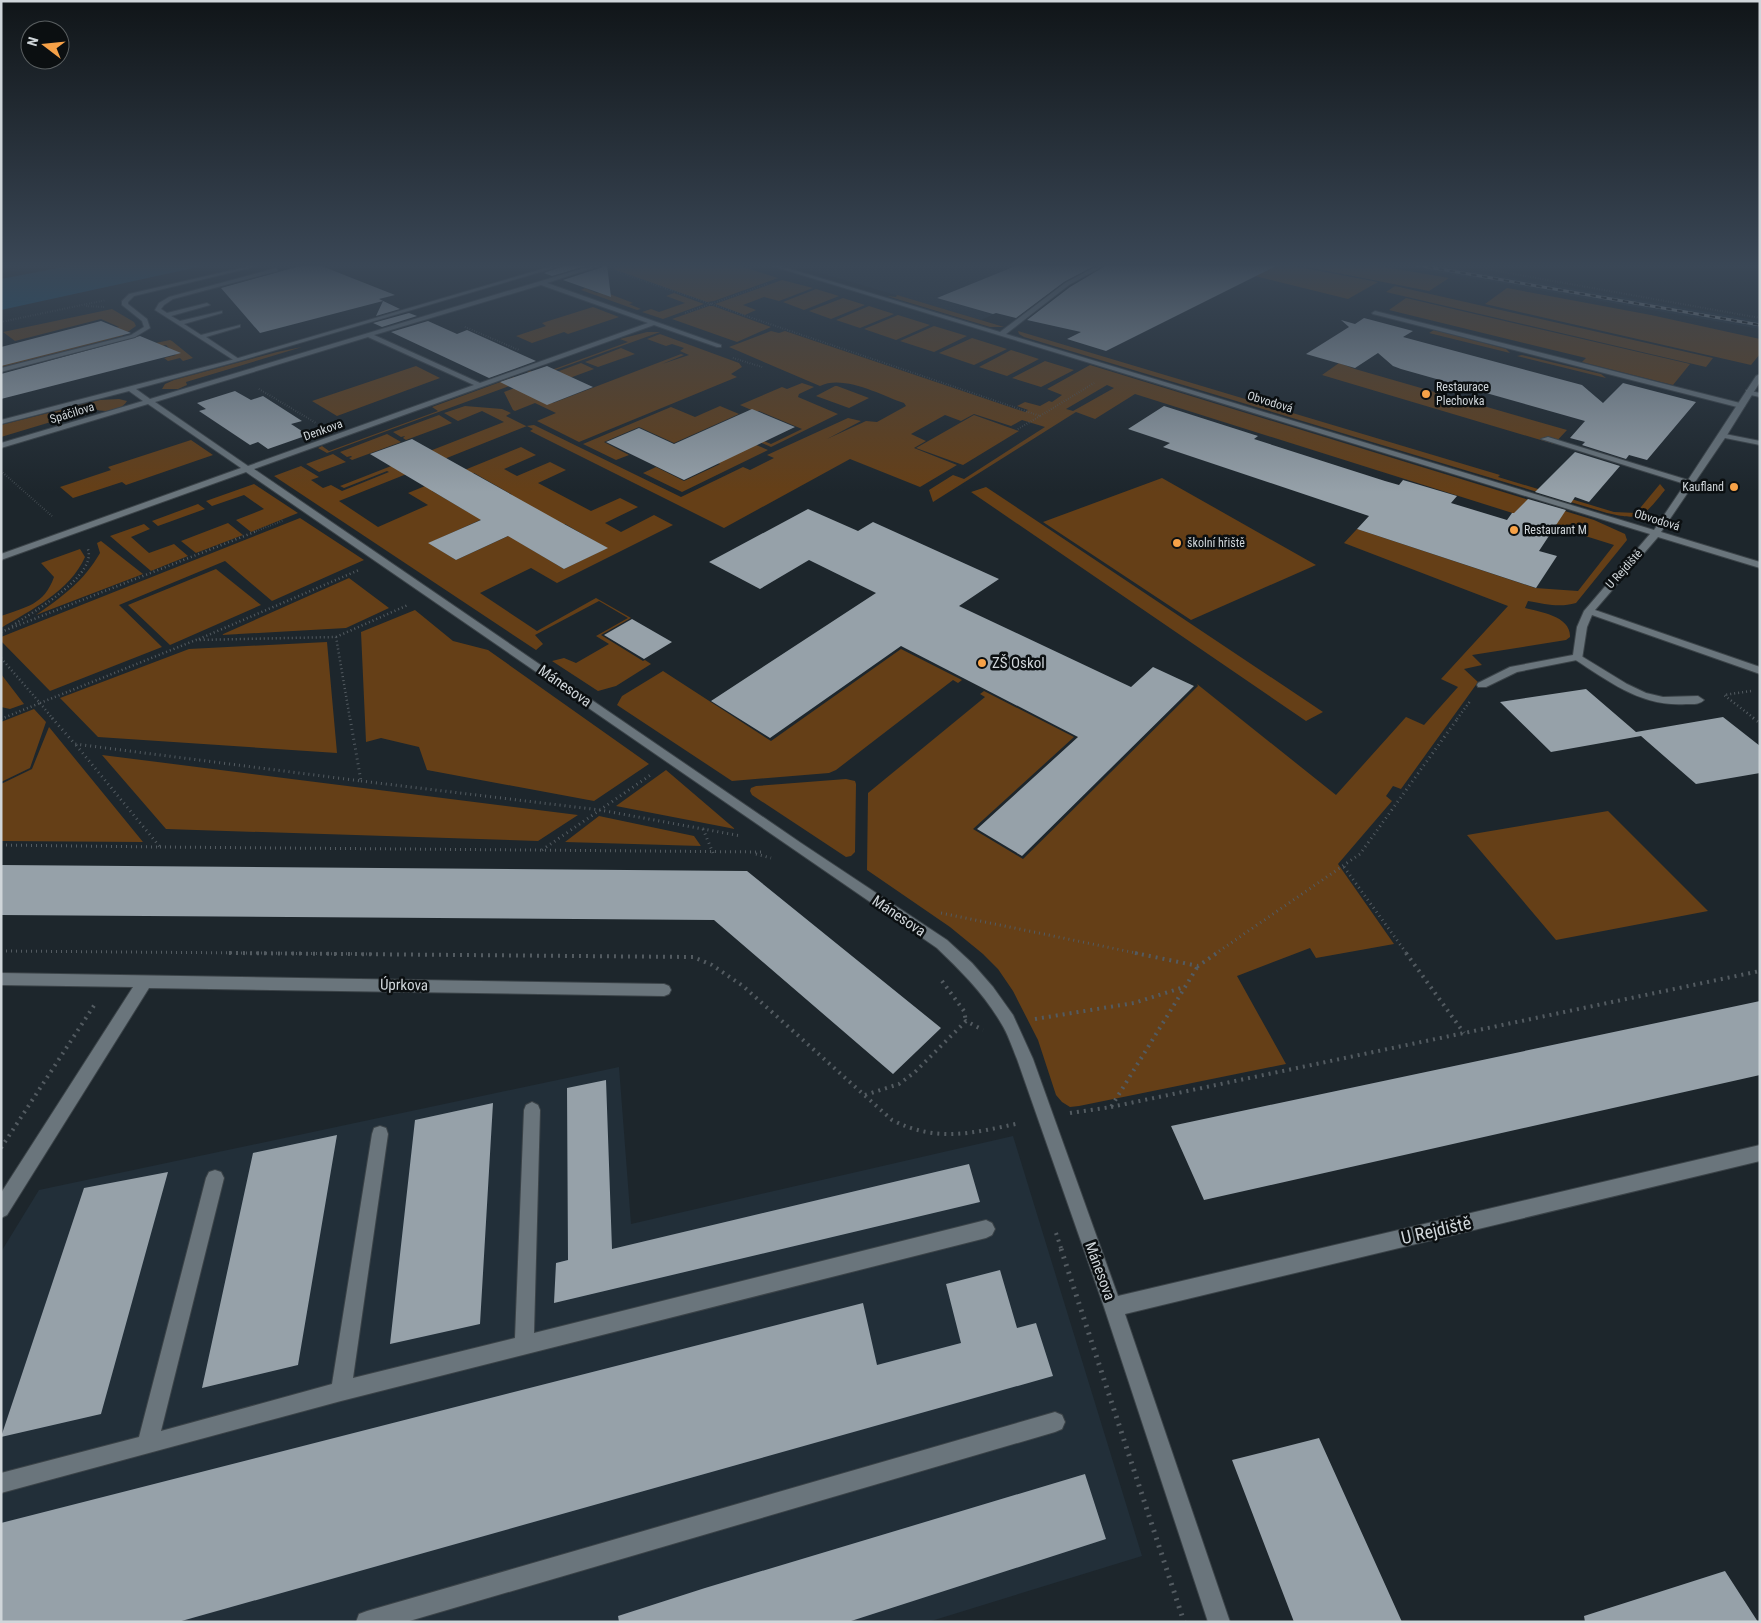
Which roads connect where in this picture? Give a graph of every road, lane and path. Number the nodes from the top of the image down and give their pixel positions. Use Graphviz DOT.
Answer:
graph roads {
  1 [pos="115,341"];
  2 [pos="206,341"];
  3 [pos="302,341"];
  4 [pos="354,341"];
  5 [pos="380,341"];
  6 [pos="497,341"];
  7 [pos="606,341"];
  8 [pos="703,341"];
  9 [pos="819,341"];
  10 [pos="1024,341"];
  11 [pos="1483,341"];
  12 [pos="719,346"];
  13 [pos="523,352"];
  14 [pos="237,360"];
  15 [pos="1,370"];
  16 [pos="1760,376"];
  17 [pos="1095,383"];
  18 [pos="253,386"];
  19 [pos="480,386"];
  20 [pos="132,389"];
  21 [pos="1750,392"];
  22 [pos="1760,395"];
  23 [pos="149,401"];
  24 [pos="1741,406"];
  25 [pos="1040,416"];
  26 [pos="1,422"];
  27 [pos="317,423"];
  28 [pos="1018,429"];
  29 [pos="1725,432"];
  30 [pos="1760,438"];
  31 [pos="1545,439"];
  32 [pos="1760,443"];
  33 [pos="1,446"];
  34 [pos="246,469"];
  35 [pos="1,471"];
  36 [pos="1690,483"];
  37 [pos="308,511"];
  38 [pos="60,523"];
  39 [pos="1656,532"];
  40 [pos="84,544"];
  41 [pos="1,557"];
  42 [pos="381,560"];
  43 [pos="1760,565"];
  44 [pos="432,594"];
  45 [pos="1589,611"];
  46 [pos="3,631"];
  47 [pos="336,637"];
  48 [pos="196,640"];
  49 [pos="1578,657"];
  50 [pos="1,658"];
  51 [pos="1760,672"];
  52 [pos="1482,685"];
  53 [pos="1758,690"];
  54 [pos="1698,700"];
  55 [pos="40,705"];
  56 [pos="1,719"];
  57 [pos="1760,723"];
  58 [pos="75,744"];
  59 [pos="672,760"];
  60 [pos="361,781"];
  61 [pos="600,810"];
  62 [pos="703,829"];
  63 [pos="749,837"];
  64 [pos="1,845"];
  65 [pos="796,846"];
  66 [pos="160,847"];
  67 [pos="542,850"];
  68 [pos="713,853"];
  69 [pos="753,853"];
  70 [pos="777,859"];
  71 [pos="1344,867"];
  72 [pos="933,911"];
  73 [pos="1198,966"];
  74 [pos="1760,971"];
  75 [pos="937,976"];
  76 [pos="1,980"];
  77 [pos="110,980"];
  78 [pos="145,981"];
  79 [pos="1185,986"];
  80 [pos="664,990"];
  81 [pos="1033,1019"];
  82 [pos="966,1021"];
  83 [pos="985,1032"];
  84 [pos="1464,1033"];
  85 [pos="865,1095"];
  86 [pos="1110,1107"];
  87 [pos="532,1110"];
  88 [pos="1016,1114"];
  89 [pos="1060,1115"];
  90 [pos="1023,1133"];
  91 [pos="380,1134"];
  92 [pos="1,1148"];
  93 [pos="1760,1153"];
  94 [pos="215,1178"];
  95 [pos="1,1209"];
  96 [pos="1054,1227"];
  97 [pos="986,1229"];
  98 [pos="1112,1307"];
  99 [pos="524,1345"];
  100 [pos="341,1390"];
  101 [pos="1055,1422"];
  102 [pos="147,1445"];
  103 [pos="1,1483"];
  104 [pos="367,1622"];
  105 [pos="1184,1622"];
  106 [pos="1219,1622"];
  1 -- 15 [label="street"];
  2 -- 14 [label="street"];
  3 -- 14 [label="street, Spáčilova"];
  4 -- 23 [label="street, Spáčilova"];
  5 -- 19 [label="street"];
  6 -- 13 [label="path"];
  7 -- 19 [label="street, Denkova"];
  8 -- 12 [label="street"];
  9 -- 25 [label="path"];
  10 -- 39 [label="street, Obvodová"];
  11 -- 24 [label="street"];
  14 -- 20 [label="street, Spáčilova"];
  16 -- 21 [label="street, U Rejdiště"];
  17 -- 25 [label="path"];
  18 -- 27 [label="path"];
  19 -- 34 [label="street, Denkova"];
  20 -- 23 [label="street"];
  20 -- 26 [label="street, Spáčilova"];
  21 -- 22 [label="street"];
  21 -- 24 [label="street, U Rejdiště"];
  23 -- 33 [label="street, Spáčilova"];
  23 -- 34 [label="street"];
  24 -- 29 [label="street, U Rejdiště"];
  25 -- 28 [label="path"];
  29 -- 30 [label="street"];
  29 -- 32 [label="street"];
  29 -- 36 [label="street, U Rejdiště"];
  31 -- 36 [label="street"];
  34 -- 37 [label="street, Mánesova"];
  34 -- 41 [label="street, Denkova"];
  35 -- 38 [label="path"];
  36 -- 39 [label="street, U Rejdiště"];
  37 -- 42 [label="street, Mánesova"];
  37 -- 46 [label="path"];
  39 -- 43 [label="street, Obvodová"];
  39 -- 45 [label="street, U Rejdiště"];
  40 -- 46 [label="path"];
  42 -- 44 [label="street, Mánesova"];
  42 -- 48 [label="path"];
  44 -- 47 [label="path"];
  44 -- 59 [label="street, Mánesova"];
  45 -- 49 [label="street"];
  45 -- 51 [label="street"];
  47 -- 48 [label="path"];
  47 -- 60 [label="path"];
  48 -- 55 [label="path"];
  49 -- 52 [label="street"];
  49 -- 54 [label="street"];
  50 -- 55 [label="path"];
  52 -- 71 [label="path"];
  53 -- 57 [label="path"];
  55 -- 56 [label="path"];
  55 -- 58 [label="path"];
  58 -- 60 [label="path"];
  58 -- 66 [label="path"];
  59 -- 61 [label="path"];
  59 -- 65 [label="street, Mánesova"];
  60 -- 61 [label="path"];
  61 -- 62 [label="path"];
  61 -- 67 [label="path"];
  62 -- 63 [label="path"];
  62 -- 68 [label="path"];
  64 -- 66 [label="path"];
  65 -- 69 [label="path"];
  65 -- 98 [label="street, Mánesova"];
  66 -- 67 [label="path"];
  67 -- 68 [label="path"];
  68 -- 69 [label="path"];
  69 -- 70 [label="path"];
  71 -- 73 [label="path"];
  71 -- 84 [label="path"];
  72 -- 73 [label="path"];
  73 -- 79 [label="path"];
  74 -- 84 [label="path"];
  75 -- 82 [label="path"];
  76 -- 77 [label="street, Úprkova"];
  77 -- 78 [label="street, Úprkova"];
  77 -- 92 [label="path"];
  78 -- 80 [label="street, Úprkova"];
  78 -- 95 [label="street"];
  79 -- 81 [label="path"];
  79 -- 86 [label="path"];
  82 -- 83 [label="path"];
  82 -- 85 [label="path"];
  84 -- 86 [label="path"];
  86 -- 89 [label="path"];
  87 -- 99 [label="street"];
  88 -- 90 [label="path"];
  91 -- 100 [label="street"];
  93 -- 98 [label="street, U Rejdiště"];
  94 -- 102 [label="street"];
  96 -- 105 [label="path"];
  97 -- 99 [label="street"];
  98 -- 106 [label="street, Mánesova"];
  99 -- 100 [label="street"];
  100 -- 102 [label="street"];
  101 -- 104 [label="street"];
  102 -- 103 [label="street"];
}
